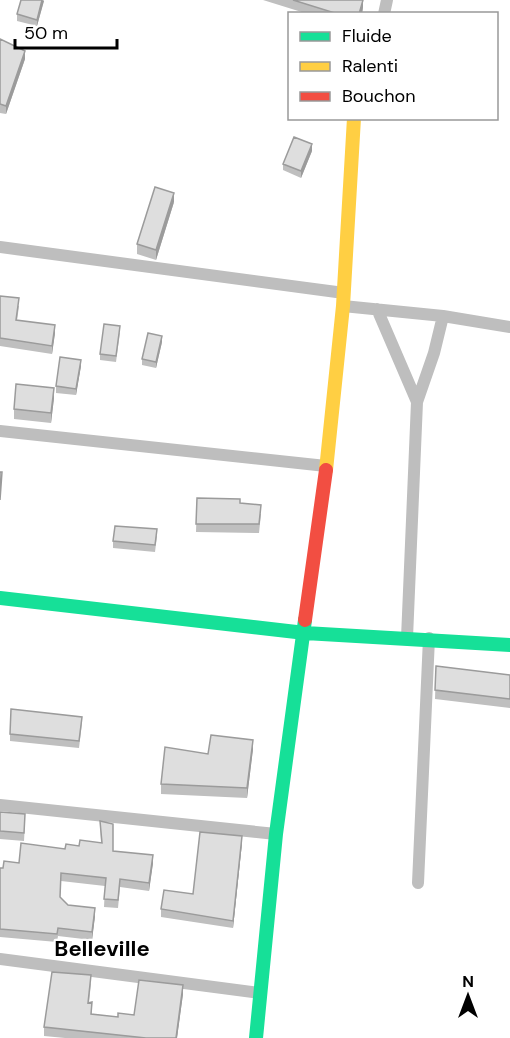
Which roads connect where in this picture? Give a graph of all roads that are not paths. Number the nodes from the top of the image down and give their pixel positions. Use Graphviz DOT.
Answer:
graph roads {
  1 [pos="354,120"];
  2 [pos="0,247"];
  3 [pos="344,300"];
  4 [pos="377,309"];
  5 [pos="443,316"];
  6 [pos="510,327"];
  7 [pos="417,402"];
  8 [pos="0,431"];
  9 [pos="326,466"];
  10 [pos="0,598"];
  11 [pos="305,633"];
  12 [pos="407,638"];
  13 [pos="429,638"];
  14 [pos="510,645"];
  15 [pos="0,805"];
  16 [pos="276,834"];
  17 [pos="418,883"];
  18 [pos="0,959"];
  19 [pos="260,993"];
  20 [pos="256,1038"];
  1 -- 3 [label="street"];
  2 -- 3 [label="street"];
  3 -- 4 [label="street"];
  3 -- 9 [label="street"];
  4 -- 5 [label="street"];
  4 -- 7 [label="street"];
  5 -- 6 [label="street"];
  5 -- 7 [label="street"];
  7 -- 12 [label="street"];
  8 -- 9 [label="street"];
  9 -- 11 [label="street"];
  10 -- 11 [label="street"];
  11 -- 12 [label="street"];
  11 -- 16 [label="street"];
  12 -- 13 [label="street"];
  13 -- 14 [label="street"];
  13 -- 17 [label="street"];
  15 -- 16 [label="street"];
  16 -- 19 [label="street"];
  18 -- 19 [label="street"];
  19 -- 20 [label="street"];
}
